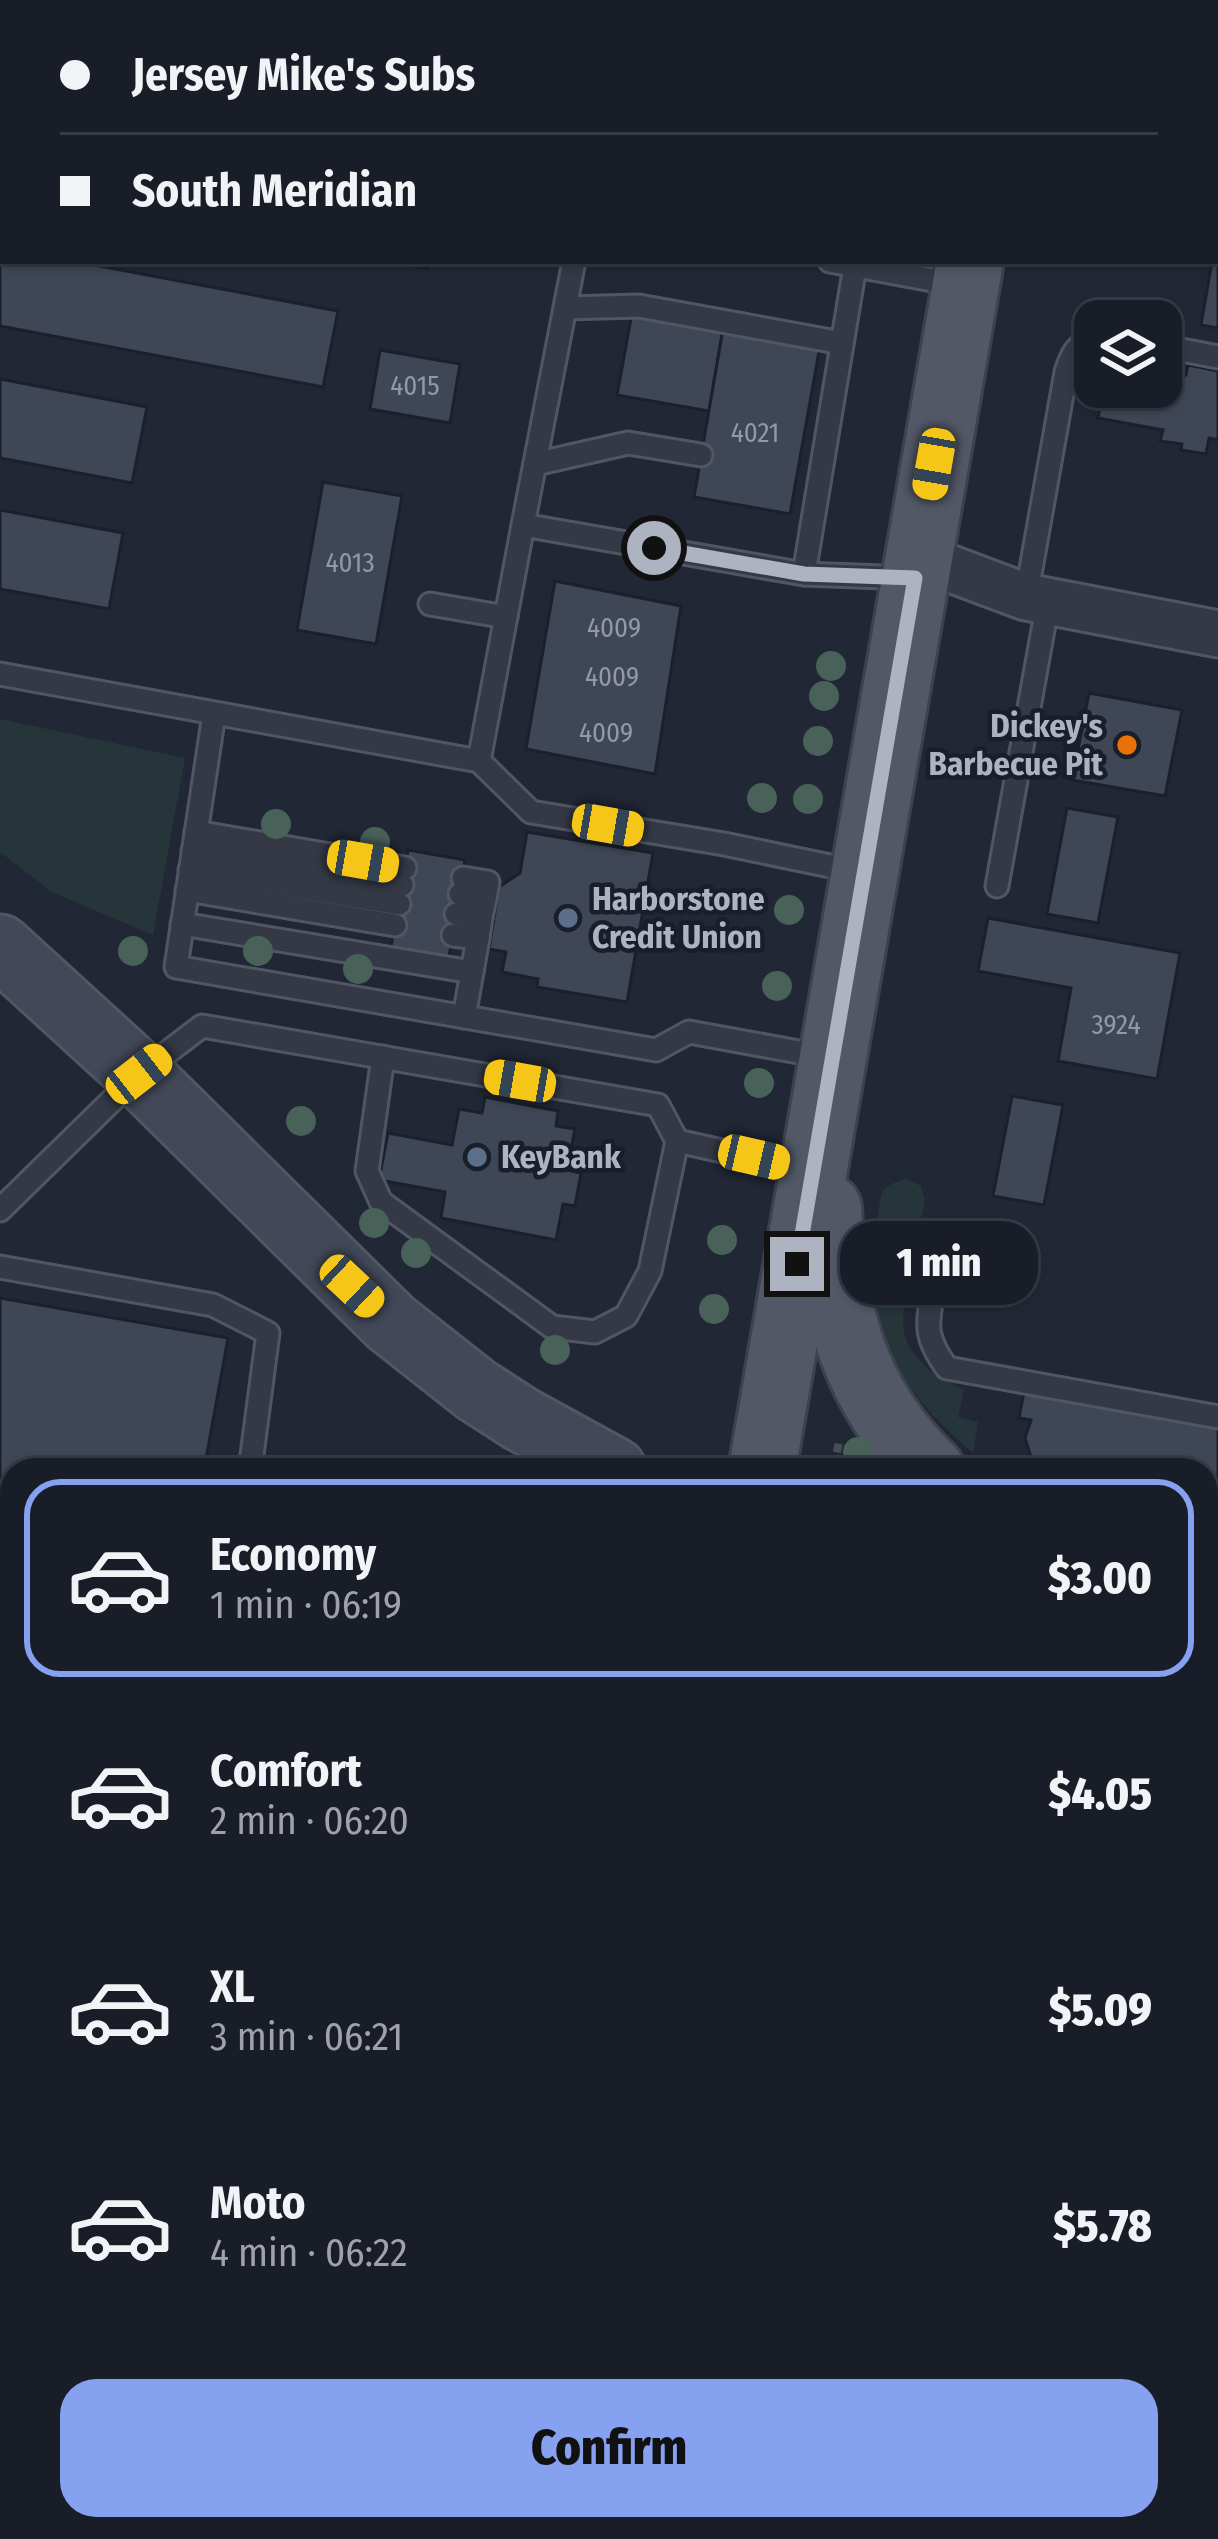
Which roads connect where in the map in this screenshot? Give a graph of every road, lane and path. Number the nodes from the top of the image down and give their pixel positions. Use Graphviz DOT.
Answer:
graph roads {
  1 [pos="573,264"];
  2 [pos="845,264"];
  3 [pos="855,266"];
  4 [pos="968,274"];
  5 [pos="565,308"];
  6 [pos="842,344"];
  7 [pos="1074,350"];
  8 [pos="1182,350"];
  9 [pos="1218,356"];
  10 [pos="701,454"];
  11 [pos="535,464"];
  12 [pos="524,525"];
  13 [pos="917,568"];
  14 [pos="804,574"];
  15 [pos="1037,600"];
  16 [pos="430,604"];
  17 [pos="506,616"];
  18 [pos="1218,634"];
  19 [pos="0,674"];
  20 [pos="214,714"];
  21 [pos="479,761"];
  22 [pos="191,861"];
  23 [pos="864,873"];
  24 [pos="997,886"];
  25 [pos="481,918"];
  26 [pos="182,924"];
  27 [pos="0,947"];
  28 [pos="472,972"];
  29 [pos="464,1017"];
  30 [pos="383,1057"];
  31 [pos="139,1074"];
  32 [pos="823,1113"];
  33 [pos="677,1141"];
  34 [pos="0,1210"];
  35 [pos="0,1267"];
  36 [pos="934,1284"];
  37 [pos="1218,1417"];
  38 [pos="252,1458"];
  39 [pos="592,1458"];
  40 [pos="764,1458"];
  41 [pos="918,1458"];
  1 -- 5 [label="lane"];
  2 -- 3 [label="lane"];
  3 -- 4 [label="lane"];
  3 -- 6 [label="lane"];
  4 -- 13 [label="main road"];
  5 -- 6 [label="lane"];
  5 -- 11 [label="lane"];
  6 -- 14 [label="lane"];
  7 -- 15 [label="lane"];
  8 -- 9 [label="lane"];
  10 -- 11 [label="lane"];
  11 -- 12 [label="lane"];
  12 -- 14 [label="lane"];
  12 -- 17 [label="lane"];
  13 -- 14 [label="lane"];
  13 -- 15 [label="street"];
  13 -- 23 [label="main road"];
  15 -- 18 [label="street"];
  15 -- 24 [label="lane"];
  16 -- 17 [label="lane"];
  17 -- 21 [label="lane"];
  19 -- 20 [label="lane"];
  20 -- 21 [label="lane"];
  20 -- 22 [label="lane"];
  21 -- 23 [label="lane"];
  22 -- 22 [label="lane"];
  22 -- 26 [label="lane"];
  23 -- 32 [label="main road"];
  25 -- 25 [label="lane"];
  25 -- 28 [label="lane"];
  26 -- 28 [label="lane"];
  26 -- 29 [label="lane"];
  27 -- 31 [label="main road"];
  28 -- 29 [label="lane"];
  29 -- 32 [label="lane"];
  30 -- 31 [label="lane"];
  30 -- 33 [label="lane"];
  30 -- 33 [label="lane"];
  31 -- 34 [label="lane"];
  31 -- 39 [label="main road"];
  32 -- 33 [label="lane"];
  32 -- 40 [label="main road"];
  32 -- 41 [label="main road"];
  35 -- 38 [label="lane"];
  36 -- 37 [label="lane"];
}
